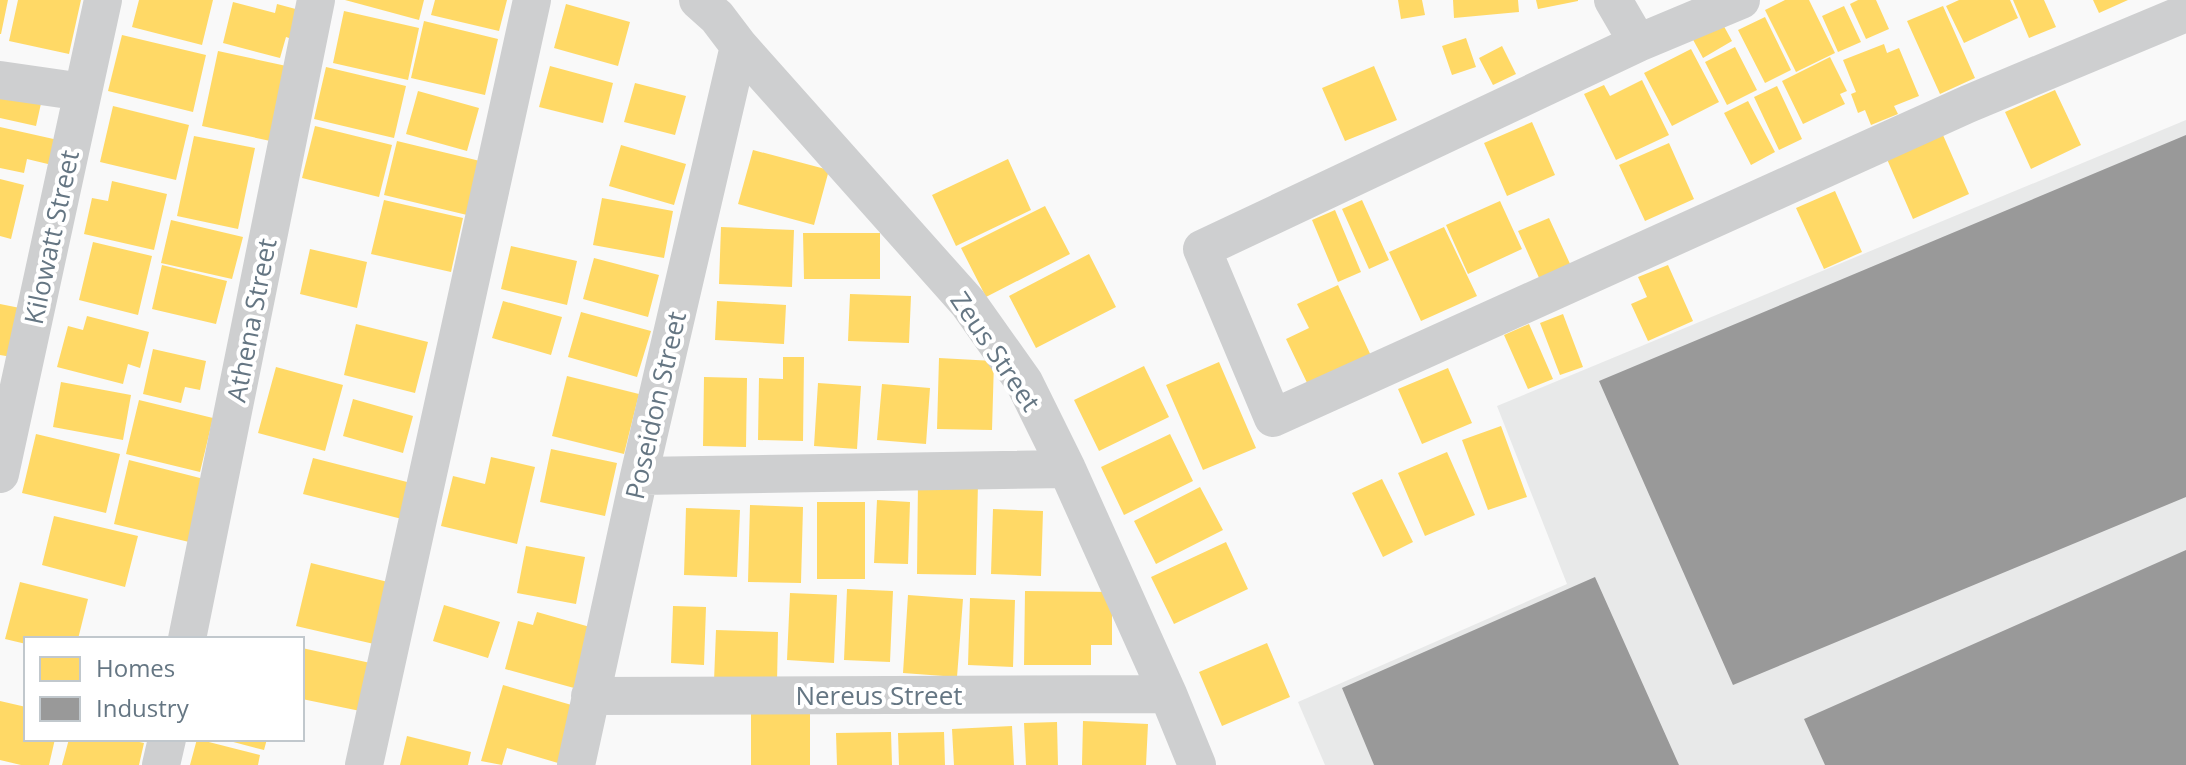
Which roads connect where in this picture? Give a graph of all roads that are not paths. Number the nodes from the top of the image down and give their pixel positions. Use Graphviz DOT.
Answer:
graph roads {
  1 [pos="103,0"];
  2 [pos="316,0"];
  3 [pos="532,0"];
  4 [pos="1613,0"];
  5 [pos="1741,0"];
  6 [pos="2186,13"];
  7 [pos="718,16"];
  8 [pos="1638,43"];
  9 [pos="0,80"];
  10 [pos="83,92"];
  11 [pos="1067,469"];
  12 [pos="0,474"];
  13 [pos="639,476"];
  14 [pos="187,637"];
  15 [pos="1168,694"];
  16 [pos="590,696"];
  17 [pos="167,741"];
  18 [pos="161,765"];
  19 [pos="364,765"];
  20 [pos="576,765"];
  21 [pos="1197,765"];
  1 -- 10 [label="street, Kilowatt Street"];
  2 -- 14 [label="street, Athena Street"];
  3 -- 19 [label="street"];
  4 -- 8 [label="street"];
  5 -- 8 [label="street"];
  6 -- 8 [label="street"];
  7 -- 11 [label="street, Zeus Street"];
  7 -- 13 [label="street, Poseidon Street"];
  9 -- 10 [label="street"];
  10 -- 12 [label="street, Kilowatt Street"];
  11 -- 13 [label="street"];
  11 -- 15 [label="street, Zeus Street"];
  13 -- 16 [label="street, Poseidon Street"];
  15 -- 16 [label="street, Nereus Street"];
  15 -- 21 [label="street, Zeus Street"];
  16 -- 20 [label="street, Poseidon Street"];
  17 -- 18 [label="street"];
}
